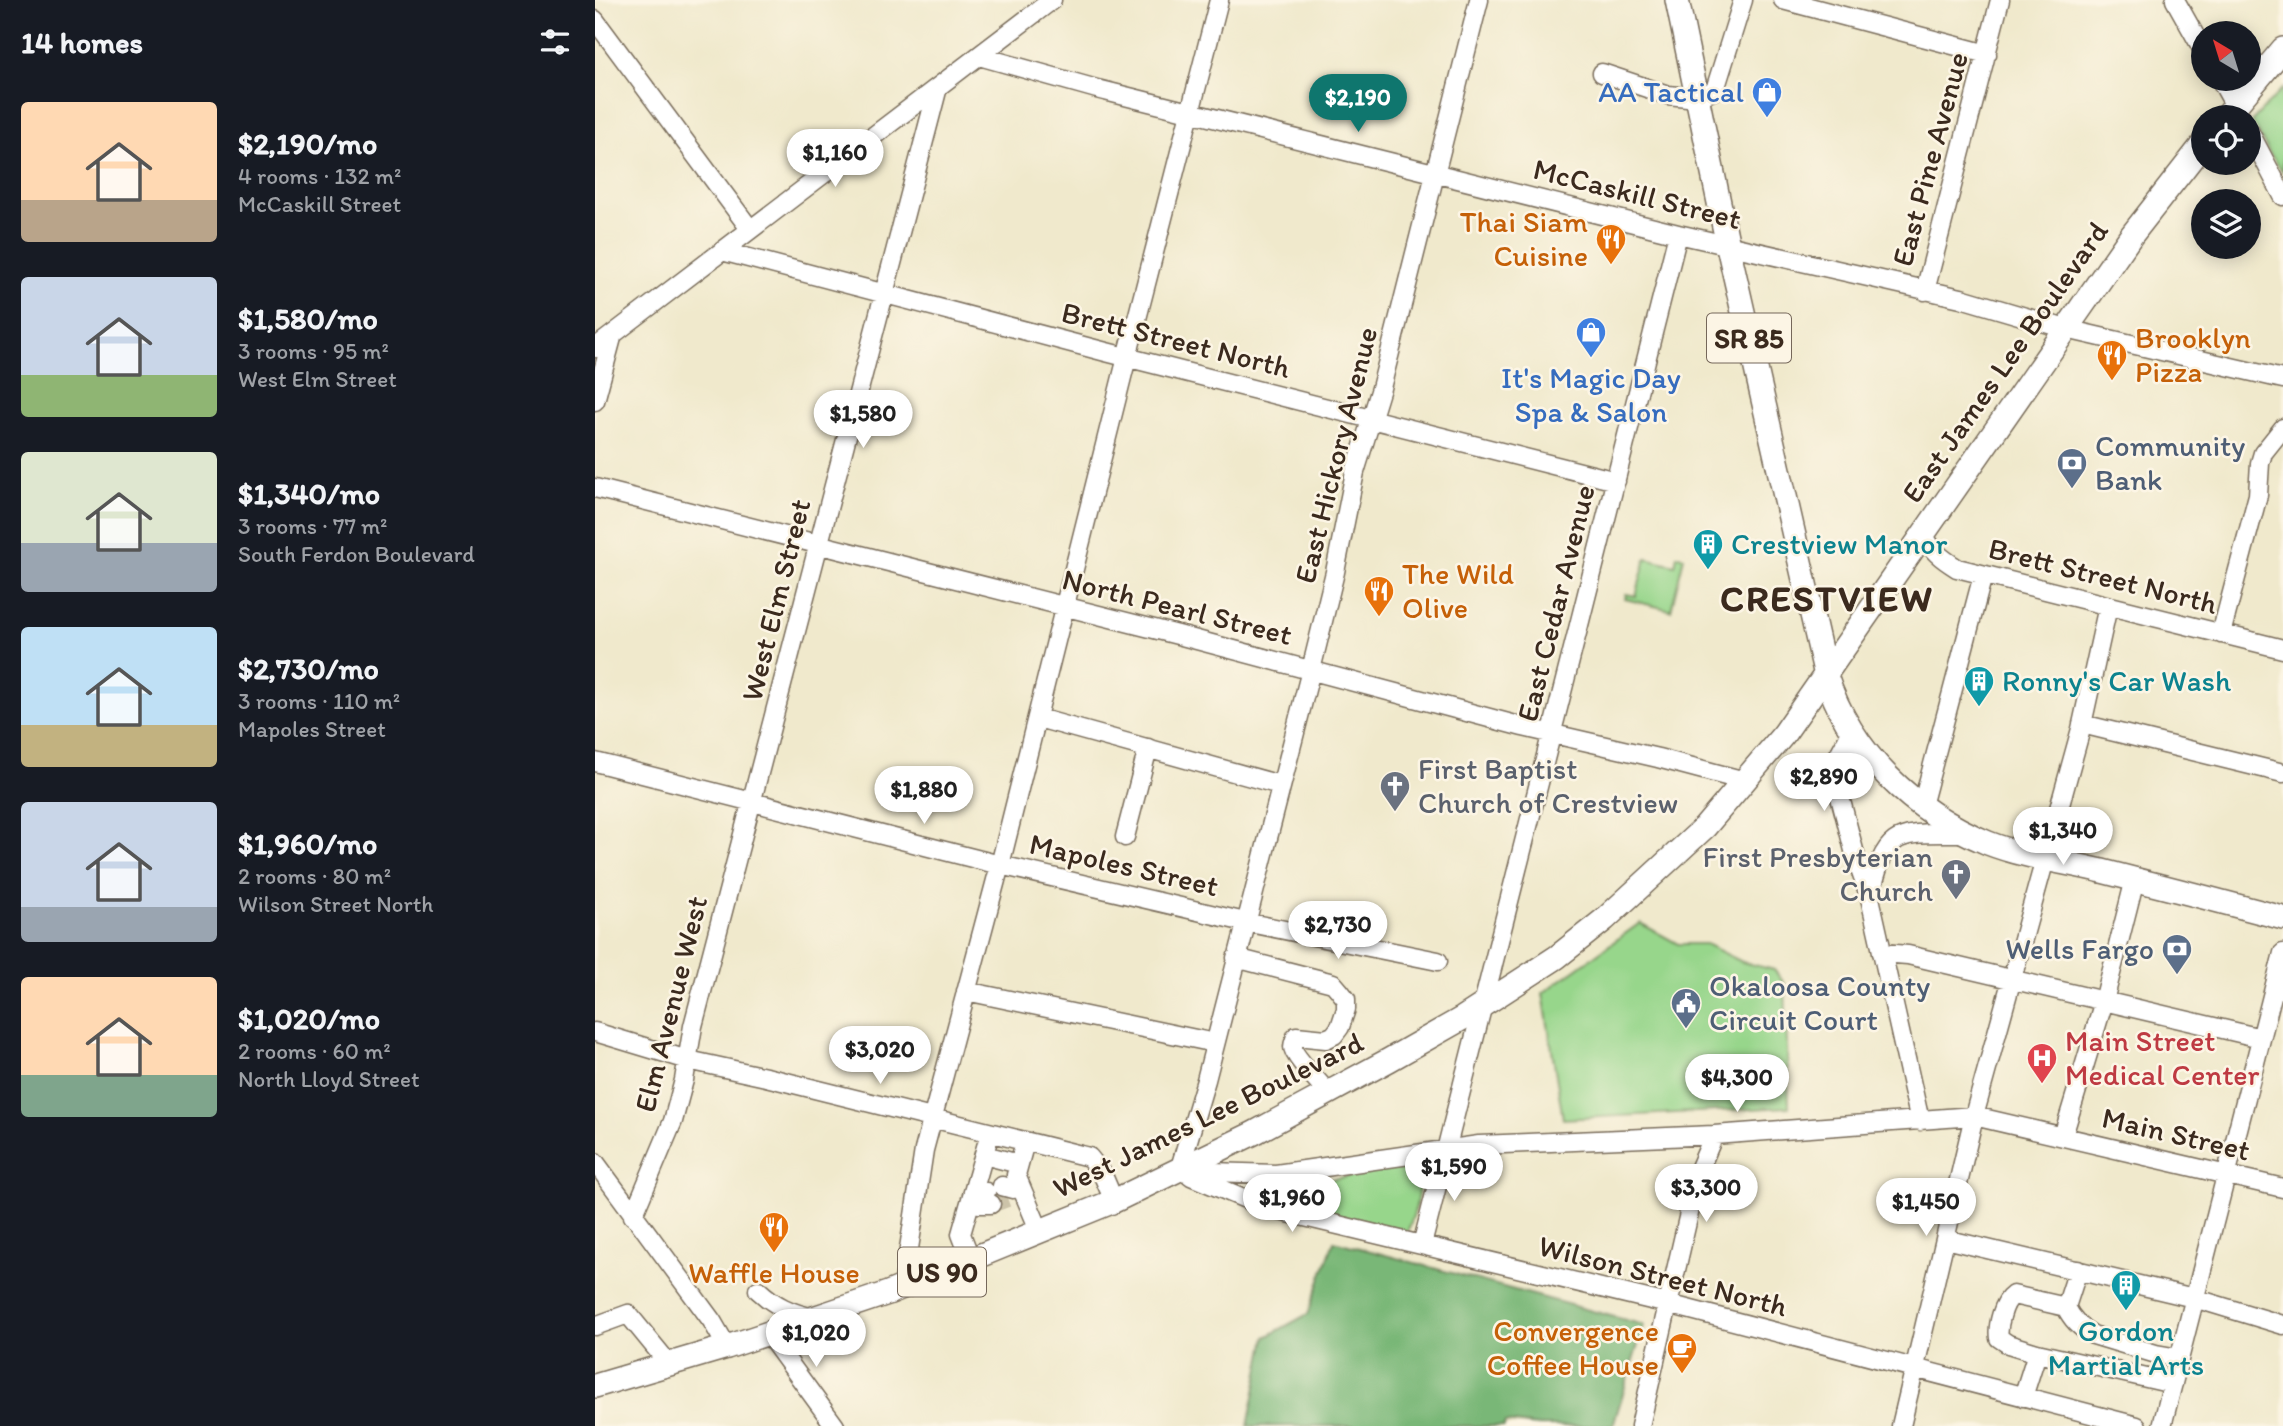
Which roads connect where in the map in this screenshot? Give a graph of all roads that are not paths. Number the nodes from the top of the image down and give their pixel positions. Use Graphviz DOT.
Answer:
graph roads {
  1 [pos="1052,0"];
  2 [pos="1219,0"];
  3 [pos="1479,0"];
  4 [pos="1677,0"];
  5 [pos="1743,0"];
  6 [pos="1783,0"];
  7 [pos="2000,0"];
  8 [pos="2175,0"];
  9 [pos="595,20"];
  10 [pos="2191,29"];
  11 [pos="2283,49"];
  12 [pos="1987,54"];
  13 [pos="979,56"];
  14 [pos="1602,73"];
  15 [pos="938,87"];
  16 [pos="1697,98"];
  17 [pos="2240,105"];
  18 [pos="1189,112"];
  19 [pos="2261,154"];
  20 [pos="2191,159"];
  21 [pos="1436,173"];
  22 [pos="2283,197"];
  23 [pos="750,229"];
  24 [pos="1678,234"];
  25 [pos="1728,246"];
  26 [pos="722,251"];
  27 [pos="1925,291"];
  28 [pos="884,294"];
  29 [pos="2066,329"];
  30 [pos="613,334"];
  31 [pos="595,348"];
  32 [pos="1128,357"];
  33 [pos="2283,379"];
  34 [pos="595,401"];
  35 [pos="1371,418"];
  36 [pos="2283,428"];
  37 [pos="1616,481"];
  38 [pos="595,488"];
  39 [pos="1923,534"];
  40 [pos="820,544"];
  41 [pos="1983,575"];
  42 [pos="2108,606"];
  43 [pos="1065,607"];
  44 [pos="2221,634"];
  45 [pos="2283,649"];
  46 [pos="1311,670"];
  47 [pos="1826,676"];
  48 [pos="1038,718"];
  49 [pos="2082,724"];
  50 [pos="1851,732"];
  51 [pos="1551,734"];
  52 [pos="1148,748"];
  53 [pos="595,762"];
  54 [pos="2283,773"];
  55 [pos="1745,781"];
  56 [pos="1280,785"];
  57 [pos="751,802"];
  58 [pos="1922,806"];
  59 [pos="1968,833"];
  60 [pos="1125,837"];
  61 [pos="2046,858"];
  62 [pos="1000,865"];
  63 [pos="2135,879"];
  64 [pos="1870,898"];
  65 [pos="2283,918"];
  66 [pos="1245,922"];
  67 [pos="1882,953"];
  68 [pos="1236,958"];
  69 [pos="2282,958"];
  70 [pos="1439,961"];
  71 [pos="2012,979"];
  72 [pos="966,991"];
  73 [pos="2105,1001"];
  74 [pos="1483,1005"];
  75 [pos="595,1032"];
  76 [pos="2261,1038"];
  77 [pos="1215,1043"];
  78 [pos="688,1060"];
  79 [pos="1328,1093"];
  80 [pos="1974,1116"];
  81 [pos="932,1119"];
  82 [pos="1920,1121"];
  83 [pos="990,1133"];
  84 [pos="1714,1135"];
  85 [pos="2063,1136"];
  86 [pos="1025,1142"];
  87 [pos="1447,1150"];
  88 [pos="983,1155"];
  89 [pos="595,1162"];
  90 [pos="1019,1164"];
  91 [pos="1179,1171"];
  92 [pos="2227,1174"];
  93 [pos="2283,1188"];
  94 [pos="996,1196"];
  95 [pos="1114,1201"];
  96 [pos="633,1216"];
  97 [pos="1040,1232"];
  98 [pos="1945,1239"];
  99 [pos="1422,1245"];
  100 [pos="971,1260"];
  101 [pos="2078,1270"];
  102 [pos="903,1287"];
  103 [pos="758,1290"];
  104 [pos="2194,1298"];
  105 [pos="1668,1304"];
  106 [pos="2066,1307"];
  107 [pos="814,1318"];
  108 [pos="2283,1325"];
  109 [pos="595,1326"];
  110 [pos="768,1334"];
  111 [pos="727,1347"];
  112 [pos="2037,1353"];
  113 [pos="2179,1358"];
  114 [pos="669,1364"];
  115 [pos="1915,1370"];
  116 [pos="2173,1384"];
  117 [pos="595,1387"];
  118 [pos="2023,1397"];
  119 [pos="835,1426"];
  120 [pos="1640,1426"];
  121 [pos="1901,1426"];
  122 [pos="2137,1426"];
  123 [pos="2162,1426"];
  1 -- 13 [label="street"];
  2 -- 18 [label="street"];
  3 -- 21 [label="street, East Hickory Avenue"];
  4 -- 16 [label="main road, SR 85"];
  5 -- 16 [label="street"];
  6 -- 12 [label="street"];
  7 -- 12 [label="street, East Pine Avenue"];
  8 -- 10 [label="street"];
  9 -- 23 [label="street"];
  11 -- 17 [label="main road"];
  12 -- 27 [label="street, East Pine Avenue"];
  13 -- 15 [label="street"];
  13 -- 18 [label="street, McCaskill Street"];
  14 -- 16 [label="street"];
  15 -- 23 [label="street"];
  15 -- 28 [label="street, West Elm Street"];
  16 -- 25 [label="main road, SR 85"];
  18 -- 21 [label="street, McCaskill Street"];
  18 -- 32 [label="street"];
  19 -- 22 [label="street"];
  20 -- 29 [label="main road, East James Lee Boulevard / US 90"];
  21 -- 24 [label="street, McCaskill Street"];
  21 -- 35 [label="street, East Hickory Avenue"];
  23 -- 26 [label="street"];
  24 -- 25 [label="street, McCaskill Street"];
  24 -- 37 [label="street, East Cedar Avenue"];
  25 -- 27 [label="street, McCaskill Street"];
  25 -- 47 [label="main road, SR 85"];
  26 -- 28 [label="street, Brett Street North"];
  26 -- 30 [label="street"];
  27 -- 29 [label="street, McCaskill Street"];
  28 -- 32 [label="street, Brett Street North"];
  28 -- 40 [label="street, West Elm Street"];
  29 -- 33 [label="street, McCaskill Street"];
  29 -- 39 [label="main road, East James Lee Boulevard / US 90"];
  30 -- 31 [label="street"];
  30 -- 34 [label="street"];
  32 -- 35 [label="street, Brett Street North"];
  32 -- 43 [label="street"];
  35 -- 37 [label="street, Brett Street North"];
  35 -- 46 [label="street, East Hickory Avenue"];
  36 -- 44 [label="street"];
  37 -- 51 [label="street, East Cedar Avenue"];
  38 -- 40 [label="street, North Pearl Street"];
  39 -- 41 [label="street, Brett Street North"];
  39 -- 47 [label="main road, East James Lee Boulevard / US 90"];
  40 -- 43 [label="street, North Pearl Street"];
  40 -- 57 [label="street, West Elm Street"];
  41 -- 42 [label="street, Brett Street North"];
  41 -- 58 [label="street"];
  42 -- 44 [label="street, Brett Street North"];
  42 -- 49 [label="street"];
  43 -- 46 [label="street, North Pearl Street"];
  43 -- 48 [label="street"];
  44 -- 45 [label="street, Brett Street North"];
  46 -- 51 [label="street, North Pearl Street"];
  46 -- 56 [label="street, East Hickory Avenue"];
  47 -- 50 [label="main road, SR 85"];
  47 -- 55 [label="main road, East James Lee Boulevard / US 90"];
  48 -- 52 [label="street"];
  48 -- 62 [label="street"];
  49 -- 54 [label="street"];
  49 -- 61 [label="street"];
  50 -- 58 [label="main road, SR 85"];
  50 -- 64 [label="street"];
  51 -- 55 [label="street, North Pearl Street"];
  51 -- 74 [label="street, East Cedar Avenue"];
  52 -- 56 [label="street"];
  52 -- 60 [label="street"];
  53 -- 57 [label="street, Mapoles Street"];
  55 -- 74 [label="main road, East James Lee Boulevard / US 90"];
  56 -- 66 [label="street, East Hickory Avenue"];
  57 -- 62 [label="street, Mapoles Street"];
  57 -- 78 [label="street, Elm Avenue West"];
  58 -- 59 [label="main road, SR 85"];
  59 -- 61 [label="main road, SR 85"];
  59 -- 64 [label="street"];
  61 -- 63 [label="main road, SR 85"];
  61 -- 71 [label="street"];
  62 -- 66 [label="street, Mapoles Street"];
  62 -- 72 [label="street"];
  63 -- 65 [label="main road, SR 85"];
  63 -- 73 [label="street"];
  64 -- 67 [label="street"];
  66 -- 68 [label="street, East Hickory Avenue"];
  66 -- 70 [label="street, Mapoles Street"];
  67 -- 71 [label="street"];
  67 -- 82 [label="street"];
  68 -- 77 [label="street, East Hickory Avenue"];
  68 -- 79 [label="street"];
  69 -- 76 [label="street"];
  71 -- 73 [label="street"];
  71 -- 80 [label="street"];
  72 -- 77 [label="street"];
  72 -- 81 [label="street"];
  73 -- 76 [label="street"];
  73 -- 85 [label="street"];
  74 -- 79 [label="main road, West James Lee Boulevard / US 90"];
  74 -- 87 [label="street, East Cedar Avenue"];
  75 -- 78 [label="street"];
  76 -- 92 [label="street"];
  77 -- 91 [label="street, East Hickory Avenue"];
  78 -- 81 [label="street"];
  78 -- 96 [label="street, Elm Avenue West"];
  79 -- 91 [label="main road, West James Lee Boulevard / US 90"];
  80 -- 82 [label="street, Main Street"];
  80 -- 85 [label="street, Main Street"];
  80 -- 98 [label="street"];
  81 -- 83 [label="street"];
  81 -- 102 [label="street"];
  82 -- 84 [label="street, Main Street"];
  83 -- 86 [label="street"];
  83 -- 88 [label="street"];
  84 -- 87 [label="street, Main Street"];
  84 -- 105 [label="street"];
  85 -- 92 [label="street, Main Street"];
  86 -- 90 [label="street"];
  86 -- 95 [label="street"];
  87 -- 91 [label="street, Main Street"];
  87 -- 99 [label="street, East Cedar Avenue"];
  88 -- 90 [label="street"];
  88 -- 94 [label="street"];
  89 -- 96 [label="street"];
  90 -- 94 [label="street"];
  91 -- 95 [label="main road, West James Lee Boulevard / US 90"];
  91 -- 99 [label="street, Wilson Street North"];
  92 -- 93 [label="street, Main Street"];
  92 -- 104 [label="street"];
  94 -- 97 [label="street"];
  94 -- 100 [label="street"];
  95 -- 97 [label="main road, West James Lee Boulevard / US 90"];
  96 -- 111 [label="street"];
  97 -- 100 [label="main road, West James Lee Boulevard / US 90"];
  98 -- 101 [label="street"];
  98 -- 115 [label="street"];
  99 -- 105 [label="street, Wilson Street North"];
  100 -- 102 [label="main road, West James Lee Boulevard / US 90"];
  101 -- 104 [label="street"];
  101 -- 106 [label="street"];
  102 -- 107 [label="main road, West James Lee Boulevard / US 90"];
  103 -- 107 [label="street"];
  104 -- 108 [label="street"];
  104 -- 113 [label="street"];
  105 -- 115 [label="street, Wilson Street North"];
  105 -- 120 [label="street"];
  106 -- 112 [label="street"];
  106 -- 113 [label="street"];
  107 -- 110 [label="main road, West James Lee Boulevard / US 90"];
  109 -- 114 [label="street"];
  110 -- 111 [label="main road, West James Lee Boulevard / US 90"];
  110 -- 119 [label="street"];
  111 -- 114 [label="main road, West James Lee Boulevard / US 90"];
  112 -- 116 [label="street"];
  112 -- 118 [label="street"];
  113 -- 116 [label="street"];
  114 -- 117 [label="main road, West James Lee Boulevard / US 90"];
  115 -- 118 [label="street, Wilson Street North"];
  115 -- 121 [label="street"];
  116 -- 123 [label="street"];
  118 -- 122 [label="street, Wilson Street North"];
}
